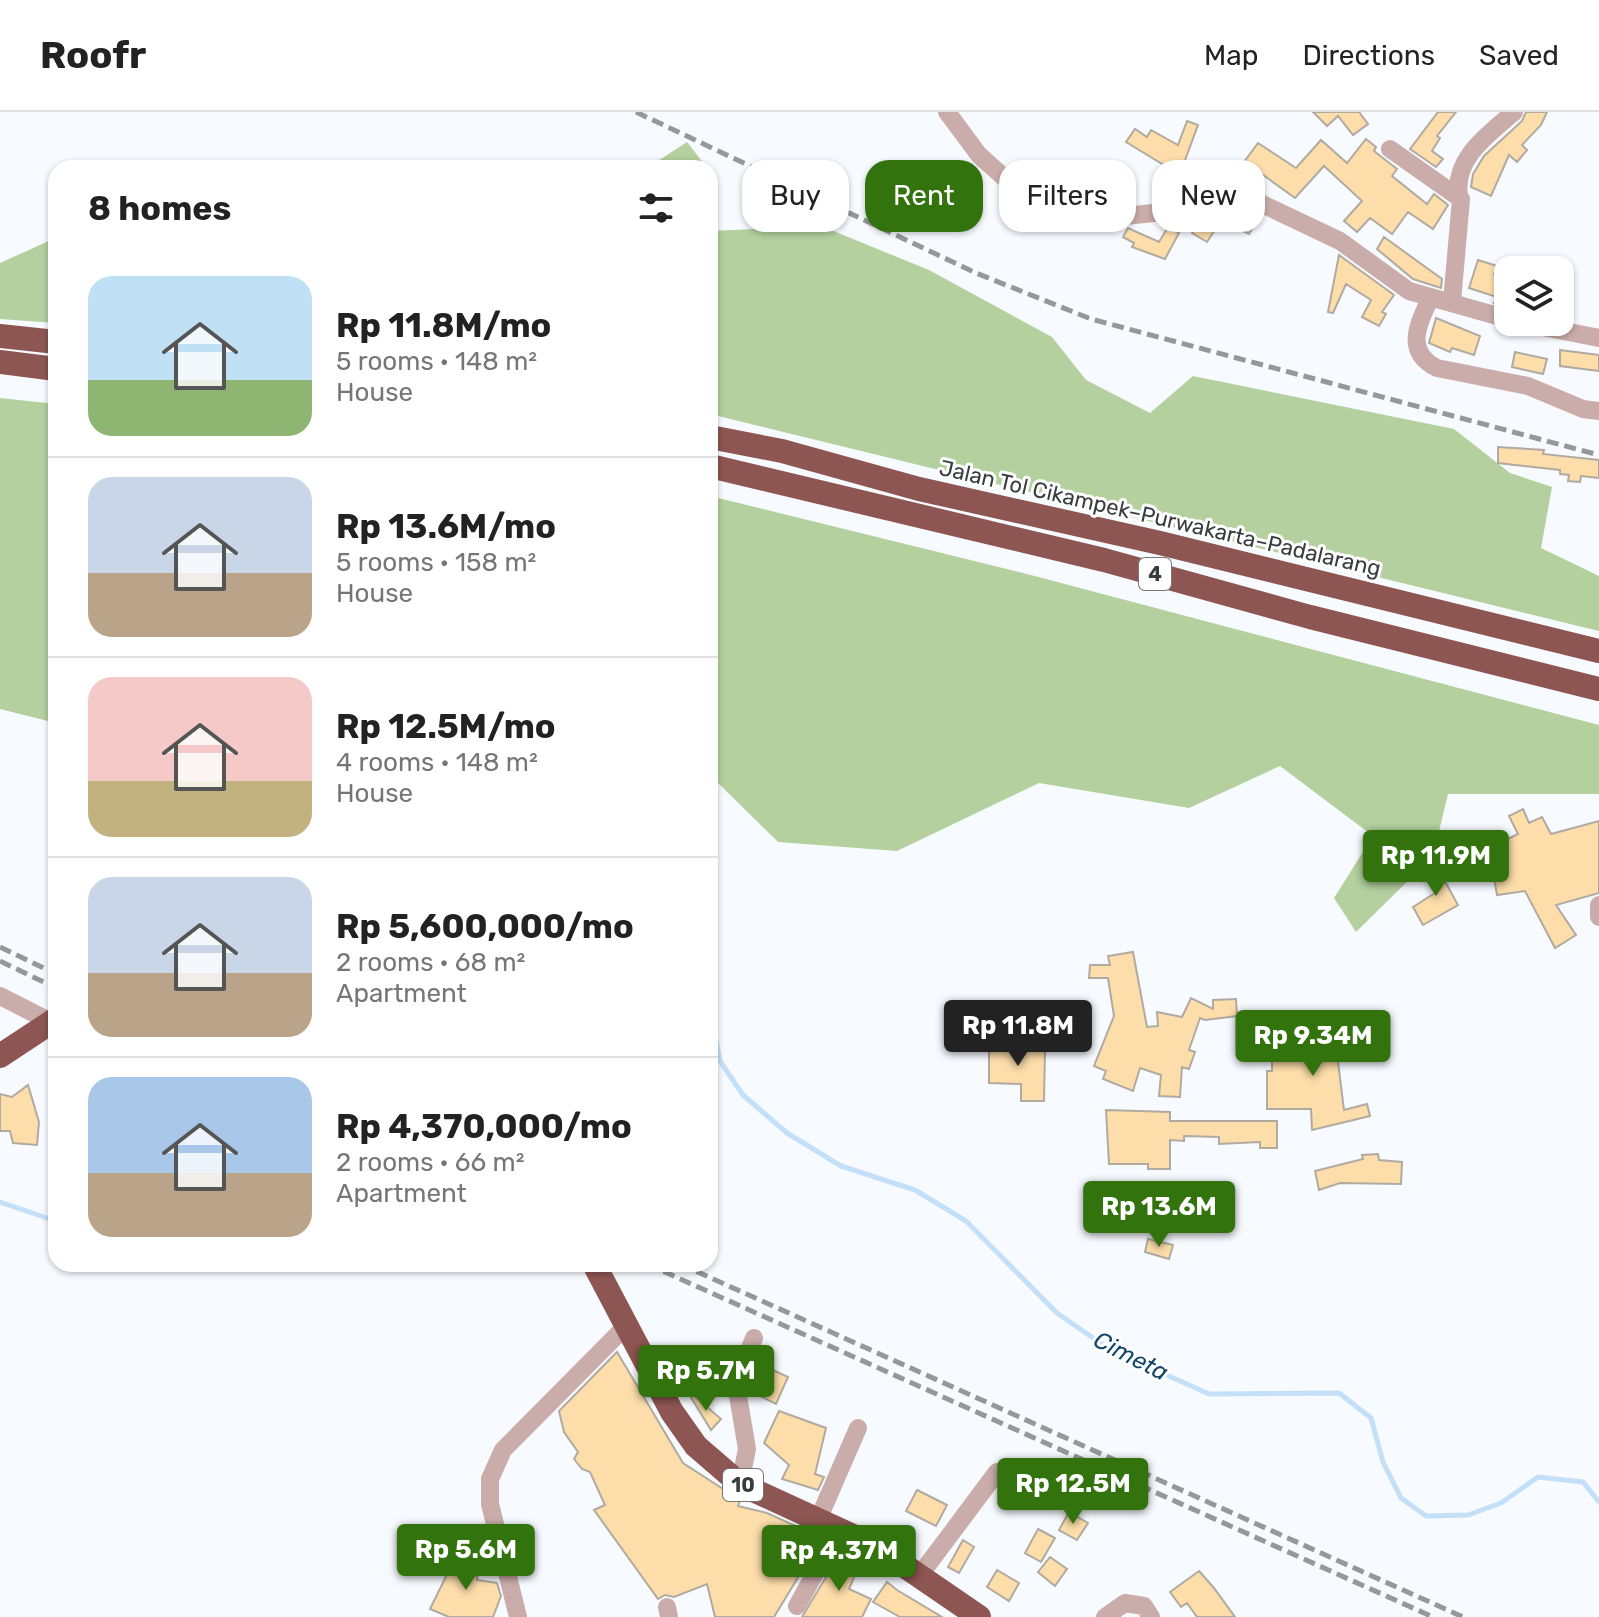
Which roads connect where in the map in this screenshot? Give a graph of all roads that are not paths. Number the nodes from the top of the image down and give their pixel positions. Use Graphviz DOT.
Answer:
graph roads {
  1 [pos="947,112"];
  2 [pos="1514,112"];
  3 [pos="1390,149"];
  4 [pos="1459,196"];
  5 [pos="1430,299"];
  6 [pos="1452,302"];
  7 [pos="1494,315"];
  8 [pos="1574,333"];
  9 [pos="0,336"];
  10 [pos="1599,338"];
  11 [pos="48,341"];
  12 [pos="0,362"];
  13 [pos="48,368"];
  14 [pos="1599,411"];
  15 [pos="718,439"];
  16 [pos="718,468"];
  17 [pos="1599,651"];
  18 [pos="1599,689"];
  19 [pos="1599,905"];
  20 [pos="1599,917"];
  21 [pos="0,996"];
  22 [pos="48,1017"];
  23 [pos="48,1024"];
  24 [pos="0,1056"];
  25 [pos="598,1272"];
  26 [pos="627,1325"];
  27 [pos="754,1338"];
  28 [pos="858,1428"];
  29 [pos="997,1472"];
  30 [pos="740,1484"];
  31 [pos="828,1525"];
  32 [pos="920,1575"];
  33 [pos="797,1606"];
  34 [pos="518,1617"];
  35 [pos="979,1617"];
  36 [pos="1105,1617"];
  37 [pos="1151,1617"];
  1 -- 5 [label="street"];
  2 -- 4 [label="street"];
  3 -- 4 [label="street"];
  4 -- 6 [label="street"];
  5 -- 6 [label="street"];
  5 -- 14 [label="street"];
  6 -- 7 [label="street"];
  8 -- 10 [label="street"];
  9 -- 11 [label="highway"];
  12 -- 13 [label="highway"];
  15 -- 17 [label="highway, Jalan Tol Cikampek–Purwakarta–Padalarang / 4"];
  16 -- 18 [label="highway, 4"];
  19 -- 20 [label="street"];
  21 -- 22 [label="street"];
  23 -- 24 [label="highway"];
  25 -- 26 [label="highway, 10"];
  26 -- 30 [label="highway, 10"];
  26 -- 34 [label="street"];
  27 -- 30 [label="street"];
  28 -- 31 [label="street"];
  29 -- 32 [label="street"];
  30 -- 31 [label="highway, 10"];
  31 -- 32 [label="highway, 10"];
  31 -- 33 [label="street"];
  32 -- 35 [label="highway, 10"];
  36 -- 37 [label="street"];
}
